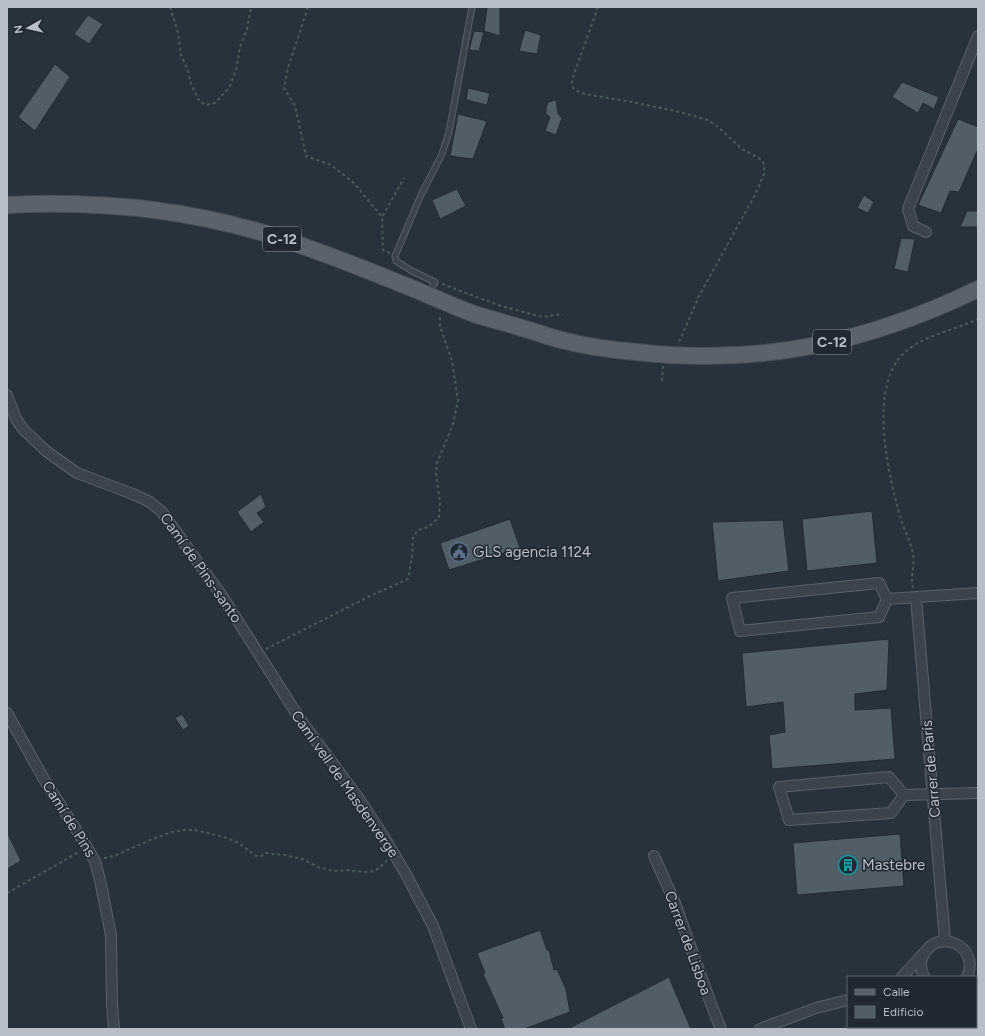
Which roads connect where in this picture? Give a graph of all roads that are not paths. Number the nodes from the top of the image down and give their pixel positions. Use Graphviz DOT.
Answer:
graph roads {
  1 [pos="472,7"];
  2 [pos="978,36"];
  3 [pos="7,205"];
  4 [pos="926,232"];
  5 [pos="432,289"];
  6 [pos="978,289"];
  7 [pos="7,395"];
  8 [pos="978,592"];
  9 [pos="916,596"];
  10 [pos="887,599"];
  11 [pos="258,652"];
  12 [pos="7,713"];
  13 [pos="978,793"];
  14 [pos="933,794"];
  15 [pos="904,795"];
  16 [pos="654,856"];
  17 [pos="945,941"];
  18 [pos="965,951"];
  19 [pos="925,952"];
  20 [pos="978,958"];
  21 [pos="903,976"];
  22 [pos="924,976"];
  23 [pos="967,976"];
  24 [pos="847,1000"];
  25 [pos="114,1029"];
  26 [pos="471,1029"];
  27 [pos="721,1029"];
  28 [pos="760,1029"];
  1 -- 5 [label="lane"];
  2 -- 4 [label="street"];
  3 -- 5 [label="main road, C-12"];
  5 -- 6 [label="main road, C-12"];
  7 -- 11 [label="street, Camí de Pins-santo"];
  8 -- 9 [label="street"];
  9 -- 10 [label="street"];
  9 -- 14 [label="street, Carrer de París"];
  10 -- 10 [label="street"];
  11 -- 26 [label="street, Camí vell de Masdenverge"];
  12 -- 25 [label="street, Camí de Pins"];
  13 -- 14 [label="street"];
  14 -- 15 [label="street"];
  14 -- 17 [label="street, Carrer de París"];
  15 -- 15 [label="street"];
  16 -- 27 [label="street, Carrer de Lisboa"];
  17 -- 18 [label="street"];
  17 -- 19 [label="street"];
  18 -- 20 [label="street"];
  18 -- 23 [label="street"];
  19 -- 21 [label="street"];
  19 -- 22 [label="street"];
  24 -- 28 [label="street"];
}
